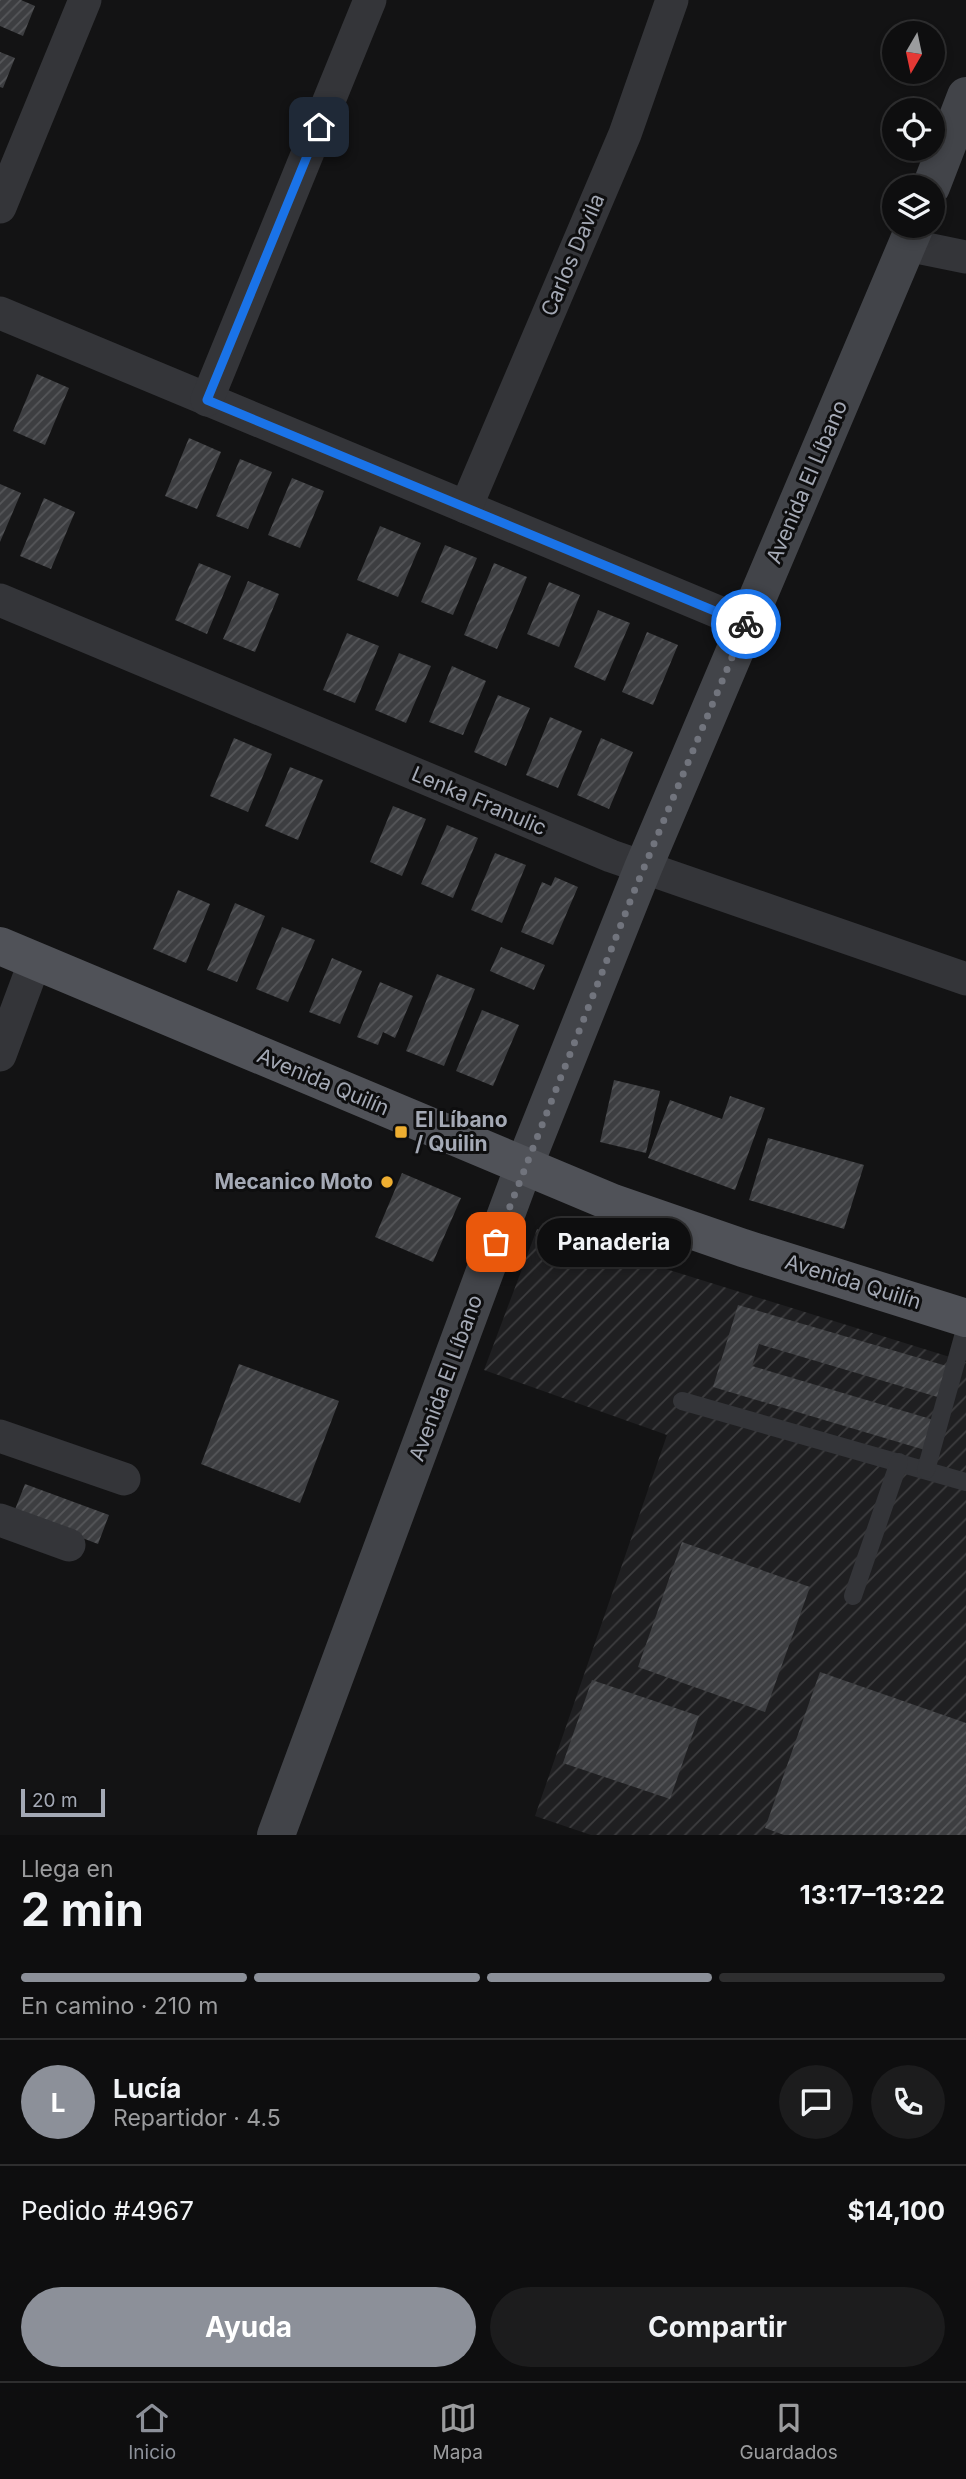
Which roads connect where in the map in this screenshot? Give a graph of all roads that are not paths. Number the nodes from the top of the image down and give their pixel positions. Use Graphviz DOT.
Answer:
graph roads {
  1 [pos="85,0"];
  2 [pos="370,0"];
  3 [pos="672,0"];
  4 [pos="966,96"];
  5 [pos="936,175"];
  6 [pos="0,207"];
  7 [pos="910,238"];
  8 [pos="918,238"];
  9 [pos="966,257"];
  10 [pos="0,313"];
  11 [pos="207,400"];
  12 [pos="466,508"];
  13 [pos="0,600"];
  14 [pos="747,624"];
  15 [pos="643,868"];
  16 [pos="0,946"];
  17 [pos="35,961"];
  18 [pos="966,979"];
  19 [pos="0,1055"];
  20 [pos="524,1166"];
  21 [pos="966,1318"];
  22 [pos="966,1325"];
  23 [pos="682,1401"];
  24 [pos="0,1436"];
  25 [pos="899,1462"];
  26 [pos="926,1469"];
  27 [pos="124,1479"];
  28 [pos="966,1482"];
  29 [pos="0,1520"];
  30 [pos="69,1545"];
  31 [pos="853,1596"];
  32 [pos="276,1835"];
  1 -- 6 [label="street"];
  2 -- 11 [label="street"];
  3 -- 12 [label="street, Carlos Davila"];
  4 -- 5 [label="main road"];
  7 -- 14 [label="main road, Avenida El Líbano"];
  8 -- 9 [label="street"];
  10 -- 11 [label="street"];
  11 -- 12 [label="street"];
  12 -- 14 [label="street"];
  13 -- 15 [label="street, Lenka Franulic"];
  14 -- 15 [label="main road, Avenida El Líbano"];
  15 -- 18 [label="street, Lenka Franulic"];
  15 -- 20 [label="main road, Avenida El Líbano"];
  16 -- 17 [label="main road, Avenida Quilín"];
  17 -- 19 [label="street"];
  17 -- 20 [label="main road, Avenida Quilín"];
  20 -- 21 [label="main road, Avenida Quilín"];
  20 -- 32 [label="main road, Avenida El Líbano"];
  22 -- 26 [label="lane"];
  23 -- 25 [label="lane"];
  24 -- 27 [label="street"];
  25 -- 26 [label="lane"];
  25 -- 31 [label="lane"];
  26 -- 28 [label="lane"];
  29 -- 30 [label="street"];
}
